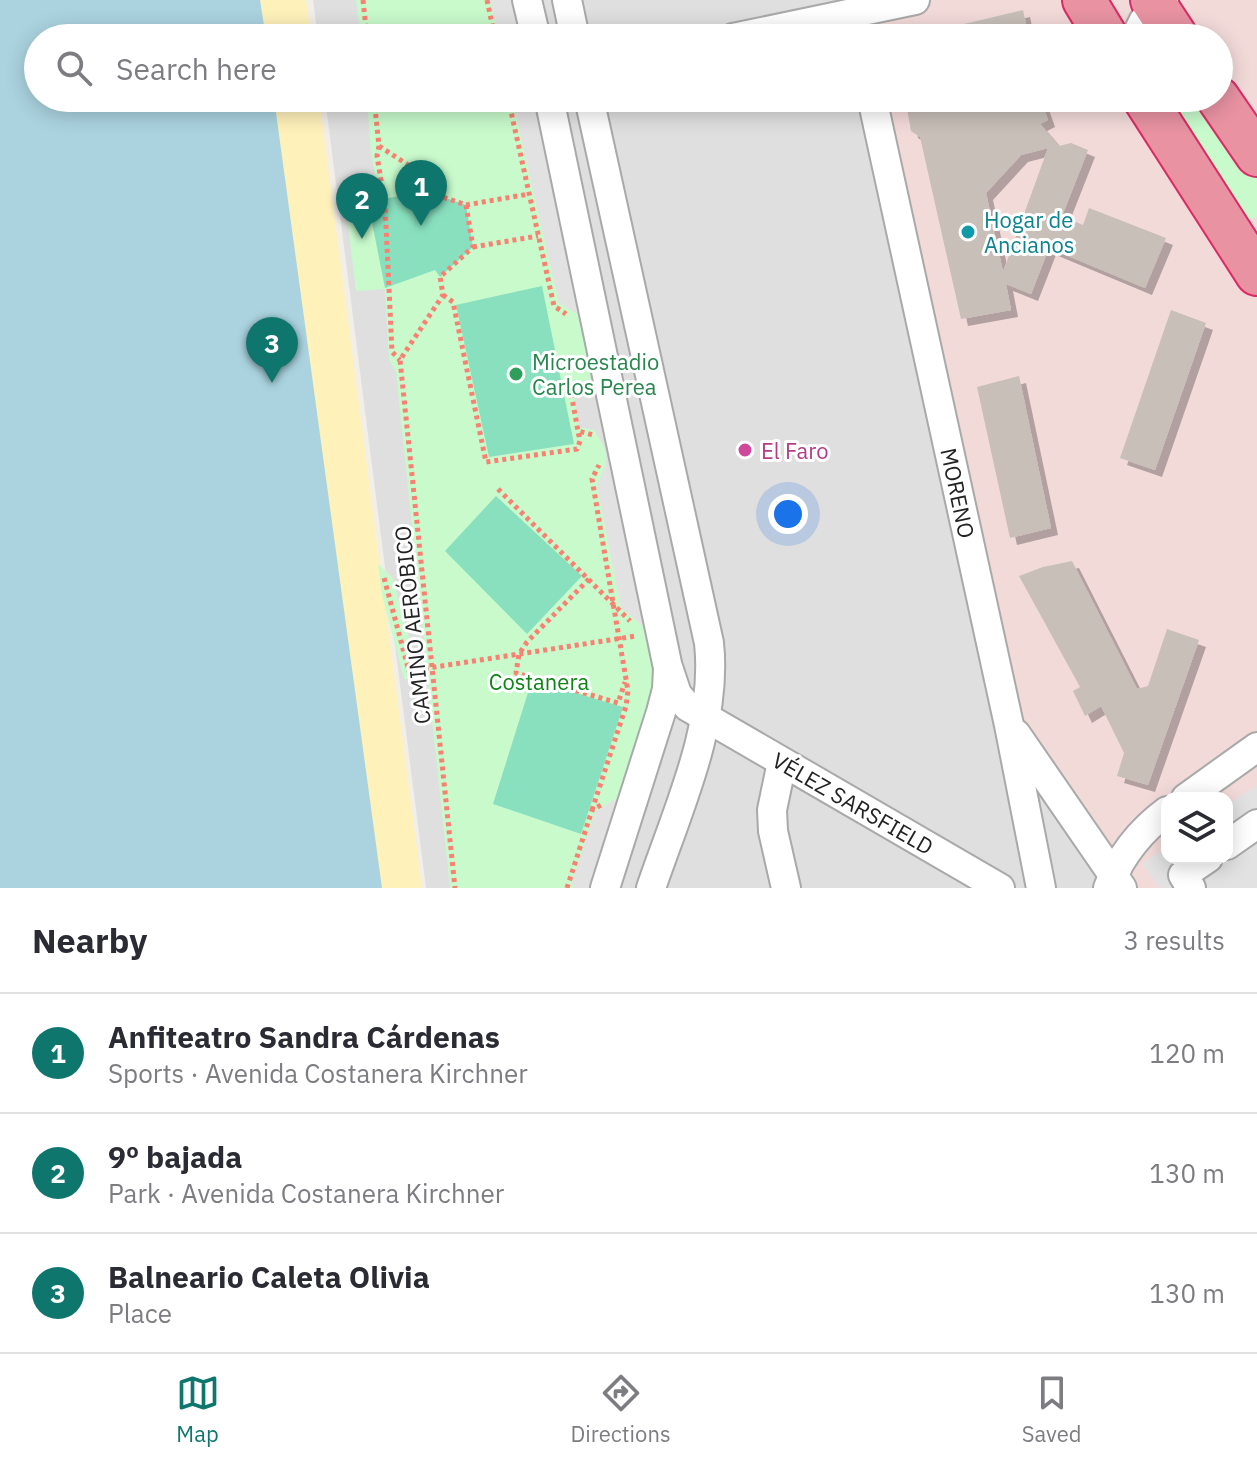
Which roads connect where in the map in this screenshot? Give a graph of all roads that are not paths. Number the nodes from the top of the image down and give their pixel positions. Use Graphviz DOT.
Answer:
graph roads {
  1 [pos="527,0"];
  2 [pos="567,0"];
  3 [pos="915,0"];
  4 [pos="1084,0"];
  5 [pos="854,16"];
  6 [pos="533,24"];
  7 [pos="572,24"];
  8 [pos="810,24"];
  9 [pos="1099,24"];
  10 [pos="552,112"];
  11 [pos="558,112"];
  12 [pos="592,112"];
  13 [pos="875,112"];
  14 [pos="1153,112"];
  15 [pos="1161,112"];
  16 [pos="1228,112"];
  17 [pos="555,126"];
  18 [pos="1257,155"];
  19 [pos="1189,170"];
  20 [pos="1254,257"];
  21 [pos="655,397"];
  22 [pos="615,406"];
  23 [pos="668,668"];
  24 [pos="712,671"];
  25 [pos="707,718"];
  26 [pos="1009,725"];
  27 [pos="754,745"];
  28 [pos="1257,747"];
  29 [pos="646,761"];
  30 [pos="782,762"];
  31 [pos="1194,792"];
  32 [pos="679,805"];
  33 [pos="1161,816"];
  34 [pos="1257,824"];
  35 [pos="1233,841"];
  36 [pos="1199,864"];
  37 [pos="1114,883"];
  38 [pos="605,888"];
  39 [pos="651,888"];
  40 [pos="786,888"];
  41 [pos="1000,888"];
  42 [pos="1041,888"];
  43 [pos="1191,888"];
  1 -- 6 [label="street"];
  2 -- 7 [label="street"];
  3 -- 5 [label="street"];
  4 -- 9 [label="highway"];
  5 -- 8 [label="street"];
  10 -- 17 [label="street"];
  11 -- 17 [label="street"];
  12 -- 21 [label="street"];
  13 -- 26 [label="street, MORENO"];
  14 -- 19 [label="highway"];
  15 -- 19 [label="street"];
  16 -- 18 [label="highway"];
  17 -- 22 [label="street"];
  19 -- 20 [label="highway"];
  21 -- 22 [label="street"];
  21 -- 24 [label="street"];
  22 -- 23 [label="street"];
  23 -- 25 [label="street, VÉLEZ SARSFIELD"];
  23 -- 29 [label="street"];
  24 -- 25 [label="street"];
  24 -- 27 [label="street"];
  25 -- 27 [label="street, VÉLEZ SARSFIELD"];
  25 -- 29 [label="street"];
  25 -- 32 [label="street"];
  26 -- 37 [label="street"];
  26 -- 42 [label="street, MORENO"];
  27 -- 30 [label="street, VÉLEZ SARSFIELD"];
  27 -- 32 [label="street"];
  28 -- 31 [label="street"];
  29 -- 38 [label="street"];
  30 -- 40 [label="street"];
  30 -- 41 [label="street, VÉLEZ SARSFIELD"];
  32 -- 39 [label="street"];
  33 -- 37 [label="street"];
  34 -- 35 [label="street"];
  36 -- 43 [label="street"];
}
